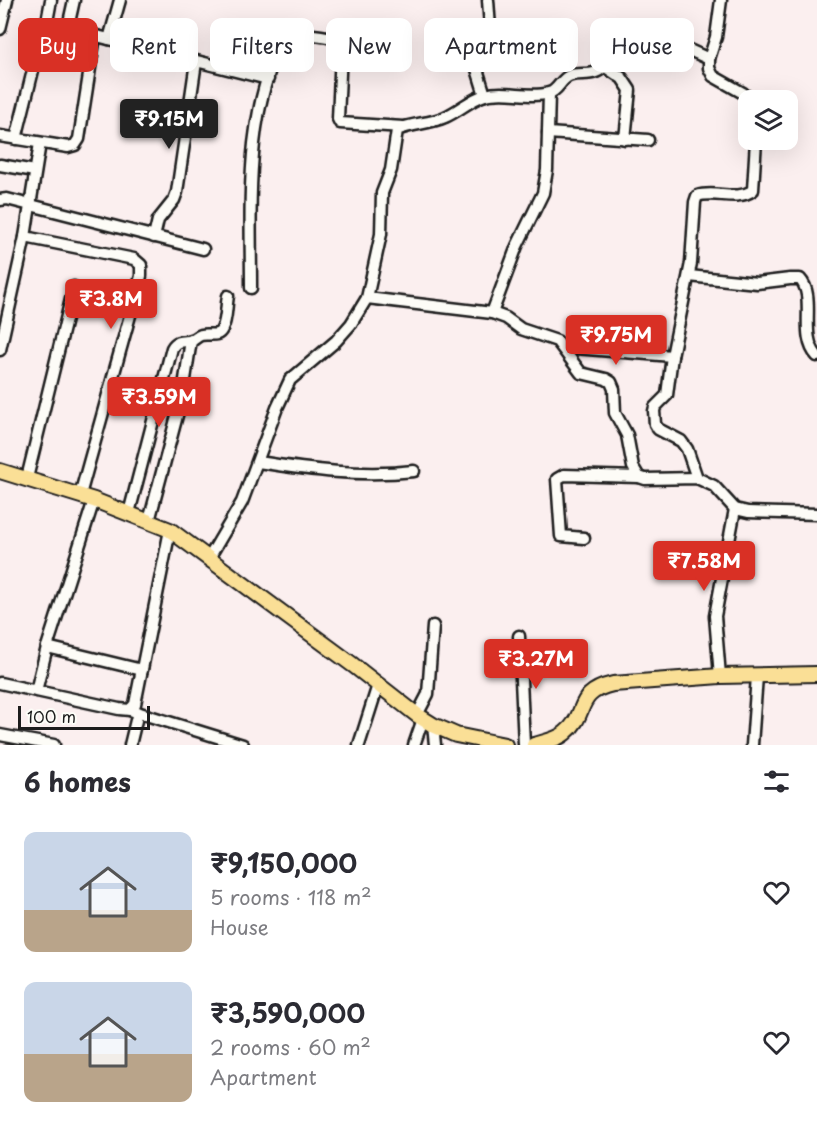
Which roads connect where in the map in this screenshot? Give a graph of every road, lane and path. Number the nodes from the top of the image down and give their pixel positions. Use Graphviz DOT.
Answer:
graph roads {
  1 [pos="6,0"];
  2 [pos="51,0"];
  3 [pos="74,0"];
  4 [pos="120,0"];
  5 [pos="488,0"];
  6 [pos="721,0"];
  7 [pos="48,18"];
  8 [pos="70,18"];
  9 [pos="0,29"];
  10 [pos="98,37"];
  11 [pos="109,39"];
  12 [pos="694,51"];
  13 [pos="709,58"];
  14 [pos="198,62"];
  15 [pos="33,72"];
  16 [pos="89,72"];
  17 [pos="195,72"];
  18 [pos="597,72"];
  19 [pos="613,72"];
  20 [pos="268,79"];
  21 [pos="738,90"];
  22 [pos="549,93"];
  23 [pos="485,95"];
  24 [pos="403,127"];
  25 [pos="548,133"];
  26 [pos="0,136"];
  27 [pos="16,139"];
  28 [pos="625,139"];
  29 [pos="648,140"];
  30 [pos="40,143"];
  31 [pos="755,150"];
  32 [pos="0,165"];
  33 [pos="35,171"];
  34 [pos="0,200"];
  35 [pos="30,205"];
  36 [pos="25,237"];
  37 [pos="153,237"];
  38 [pos="202,249"];
  39 [pos="689,276"];
  40 [pos="74,287"];
  41 [pos="251,288"];
  42 [pos="228,296"];
  43 [pos="368,298"];
  44 [pos="492,313"];
  45 [pos="191,340"];
  46 [pos="563,347"];
  47 [pos="0,348"];
  48 [pos="672,356"];
  49 [pos="817,356"];
  50 [pos="258,462"];
  51 [pos="0,471"];
  52 [pos="414,471"];
  53 [pos="639,477"];
  54 [pos="27,478"];
  55 [pos="697,478"];
  56 [pos="80,495"];
  57 [pos="94,500"];
  58 [pos="735,509"];
  59 [pos="129,513"];
  60 [pos="817,514"];
  61 [pos="149,521"];
  62 [pos="170,530"];
  63 [pos="584,538"];
  64 [pos="209,558"];
  65 [pos="432,626"];
  66 [pos="519,636"];
  67 [pos="47,647"];
  68 [pos="142,670"];
  69 [pos="817,674"];
  70 [pos="720,676"];
  71 [pos="757,676"];
  72 [pos="0,683"];
  73 [pos="378,685"];
  74 [pos="36,691"];
  75 [pos="134,711"];
  76 [pos="424,720"];
  77 [pos="0,735"];
  78 [pos="22,742"];
  79 [pos="54,745"];
  80 [pos="130,745"];
  81 [pos="243,745"];
  82 [pos="358,745"];
  83 [pos="414,745"];
  84 [pos="435,745"];
  85 [pos="505,745"];
  86 [pos="524,745"];
  87 [pos="538,745"];
  88 [pos="752,745"];
  1 -- 9 [label="street"];
  2 -- 7 [label="street"];
  3 -- 8 [label="street"];
  4 -- 11 [label="street"];
  5 -- 23 [label="street"];
  6 -- 13 [label="street"];
  10 -- 11 [label="street"];
  12 -- 13 [label="street"];
  13 -- 21 [label="street"];
  14 -- 20 [label="street"];
  15 -- 27 [label="street"];
  16 -- 30 [label="street"];
  17 -- 37 [label="street"];
  18 -- 22 [label="street"];
  19 -- 28 [label="street"];
  20 -- 24 [label="street"];
  20 -- 41 [label="street"];
  22 -- 23 [label="street"];
  22 -- 25 [label="street"];
  23 -- 24 [label="street"];
  24 -- 43 [label="street"];
  25 -- 28 [label="street"];
  25 -- 44 [label="street"];
  26 -- 27 [label="street"];
  27 -- 30 [label="street"];
  28 -- 29 [label="street"];
  30 -- 33 [label="street"];
  31 -- 39 [label="street"];
  32 -- 33 [label="street"];
  33 -- 35 [label="street"];
  34 -- 35 [label="street"];
  35 -- 36 [label="street"];
  35 -- 37 [label="street"];
  36 -- 47 [label="street"];
  36 -- 56 [label="street"];
  37 -- 38 [label="street"];
  39 -- 48 [label="street"];
  39 -- 49 [label="street"];
  40 -- 54 [label="street"];
  42 -- 45 [label="street"];
  43 -- 44 [label="street"];
  43 -- 50 [label="street"];
  44 -- 46 [label="street"];
  45 -- 59 [label="street"];
  45 -- 61 [label="street"];
  46 -- 48 [label="street"];
  46 -- 53 [label="street"];
  48 -- 55 [label="street"];
  50 -- 52 [label="street"];
  50 -- 64 [label="street"];
  51 -- 54 [label="main road"];
  53 -- 55 [label="street"];
  53 -- 63 [label="street"];
  54 -- 56 [label="main road"];
  55 -- 58 [label="street"];
  56 -- 57 [label="main road"];
  57 -- 59 [label="main road"];
  57 -- 67 [label="street"];
  58 -- 60 [label="street"];
  58 -- 70 [label="street"];
  59 -- 61 [label="main road"];
  61 -- 62 [label="main road"];
  62 -- 64 [label="main road"];
  62 -- 68 [label="street"];
  64 -- 73 [label="main road"];
  65 -- 76 [label="street"];
  66 -- 86 [label="street"];
  67 -- 68 [label="street"];
  67 -- 74 [label="street"];
  68 -- 75 [label="street"];
  69 -- 71 [label="main road"];
  70 -- 71 [label="main road"];
  70 -- 87 [label="main road"];
  71 -- 88 [label="street"];
  72 -- 74 [label="street"];
  73 -- 76 [label="main road"];
  73 -- 82 [label="street"];
  74 -- 75 [label="street"];
  75 -- 80 [label="street"];
  75 -- 81 [label="street"];
  76 -- 83 [label="street"];
  76 -- 84 [label="street"];
  76 -- 85 [label="main road"];
  77 -- 78 [label="street"];
  78 -- 79 [label="street"];
}
